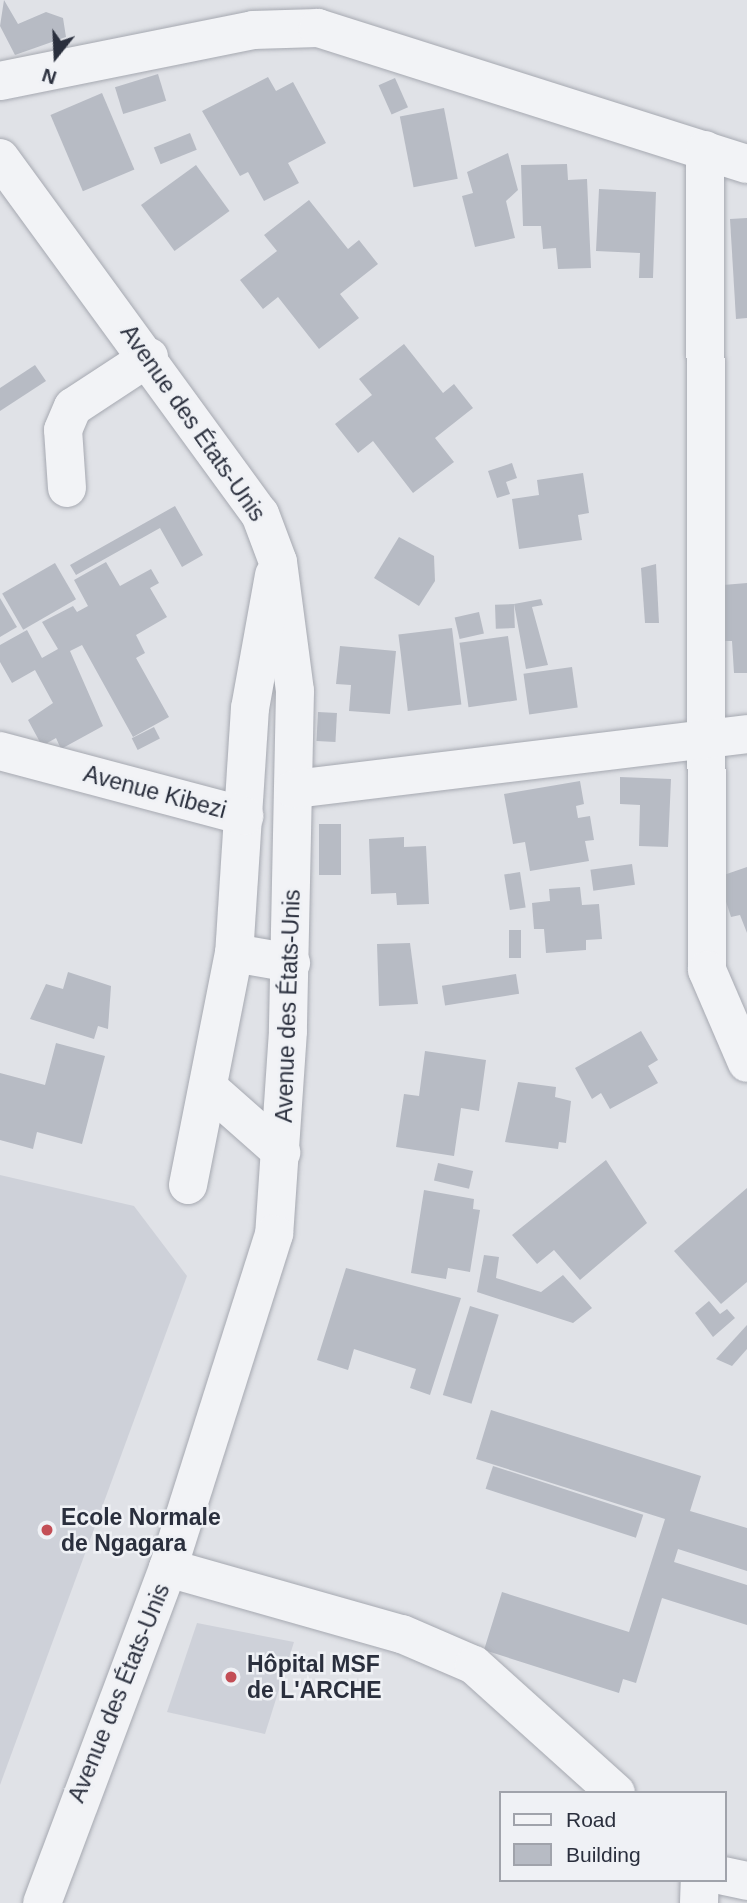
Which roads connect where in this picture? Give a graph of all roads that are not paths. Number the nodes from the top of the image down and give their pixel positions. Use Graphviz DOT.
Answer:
graph roads {
  1 [pos="0,81"];
  2 [pos="705,150"];
  3 [pos="0,158"];
  4 [pos="747,164"];
  5 [pos="149,357"];
  6 [pos="67,488"];
  7 [pos="278,562"];
  8 [pos="747,734"];
  9 [pos="709,739"];
  10 [pos="0,751"];
  11 [pos="294,789"];
  12 [pos="244,817"];
  13 [pos="233,953"];
  14 [pos="290,963"];
  15 [pos="747,1063"];
  16 [pos="211,1090"];
  17 [pos="281,1152"];
  18 [pos="188,1185"];
  19 [pos="168,1569"];
  20 [pos="614,1791"];
  21 [pos="726,1876"];
  22 [pos="747,1881"];
  23 [pos="700,1882"];
  24 [pos="42,1903"];
  25 [pos="699,1903"];
  1 -- 2 [label="street"];
  2 -- 4 [label="street"];
  2 -- 9 [label="street"];
  3 -- 5 [label="street, Avenue des États-Unis"];
  5 -- 6 [label="street"];
  5 -- 7 [label="street, Avenue des États-Unis"];
  7 -- 11 [label="street, Avenue des États-Unis"];
  7 -- 12 [label="street"];
  8 -- 9 [label="street"];
  9 -- 11 [label="street"];
  9 -- 15 [label="street"];
  10 -- 12 [label="street, Avenue Kibezi"];
  11 -- 14 [label="street, Avenue des États-Unis"];
  12 -- 13 [label="street, Avenue Kibezi"];
  13 -- 14 [label="street"];
  13 -- 16 [label="street, Avenue Kibezi"];
  14 -- 17 [label="street, Avenue des États-Unis"];
  16 -- 17 [label="street"];
  16 -- 18 [label="street, Avenue Kibezi"];
  17 -- 19 [label="street, Avenue des États-Unis"];
  19 -- 20 [label="street"];
  19 -- 24 [label="street, Avenue des États-Unis"];
  21 -- 22 [label="street"];
  23 -- 25 [label="street"];
}
